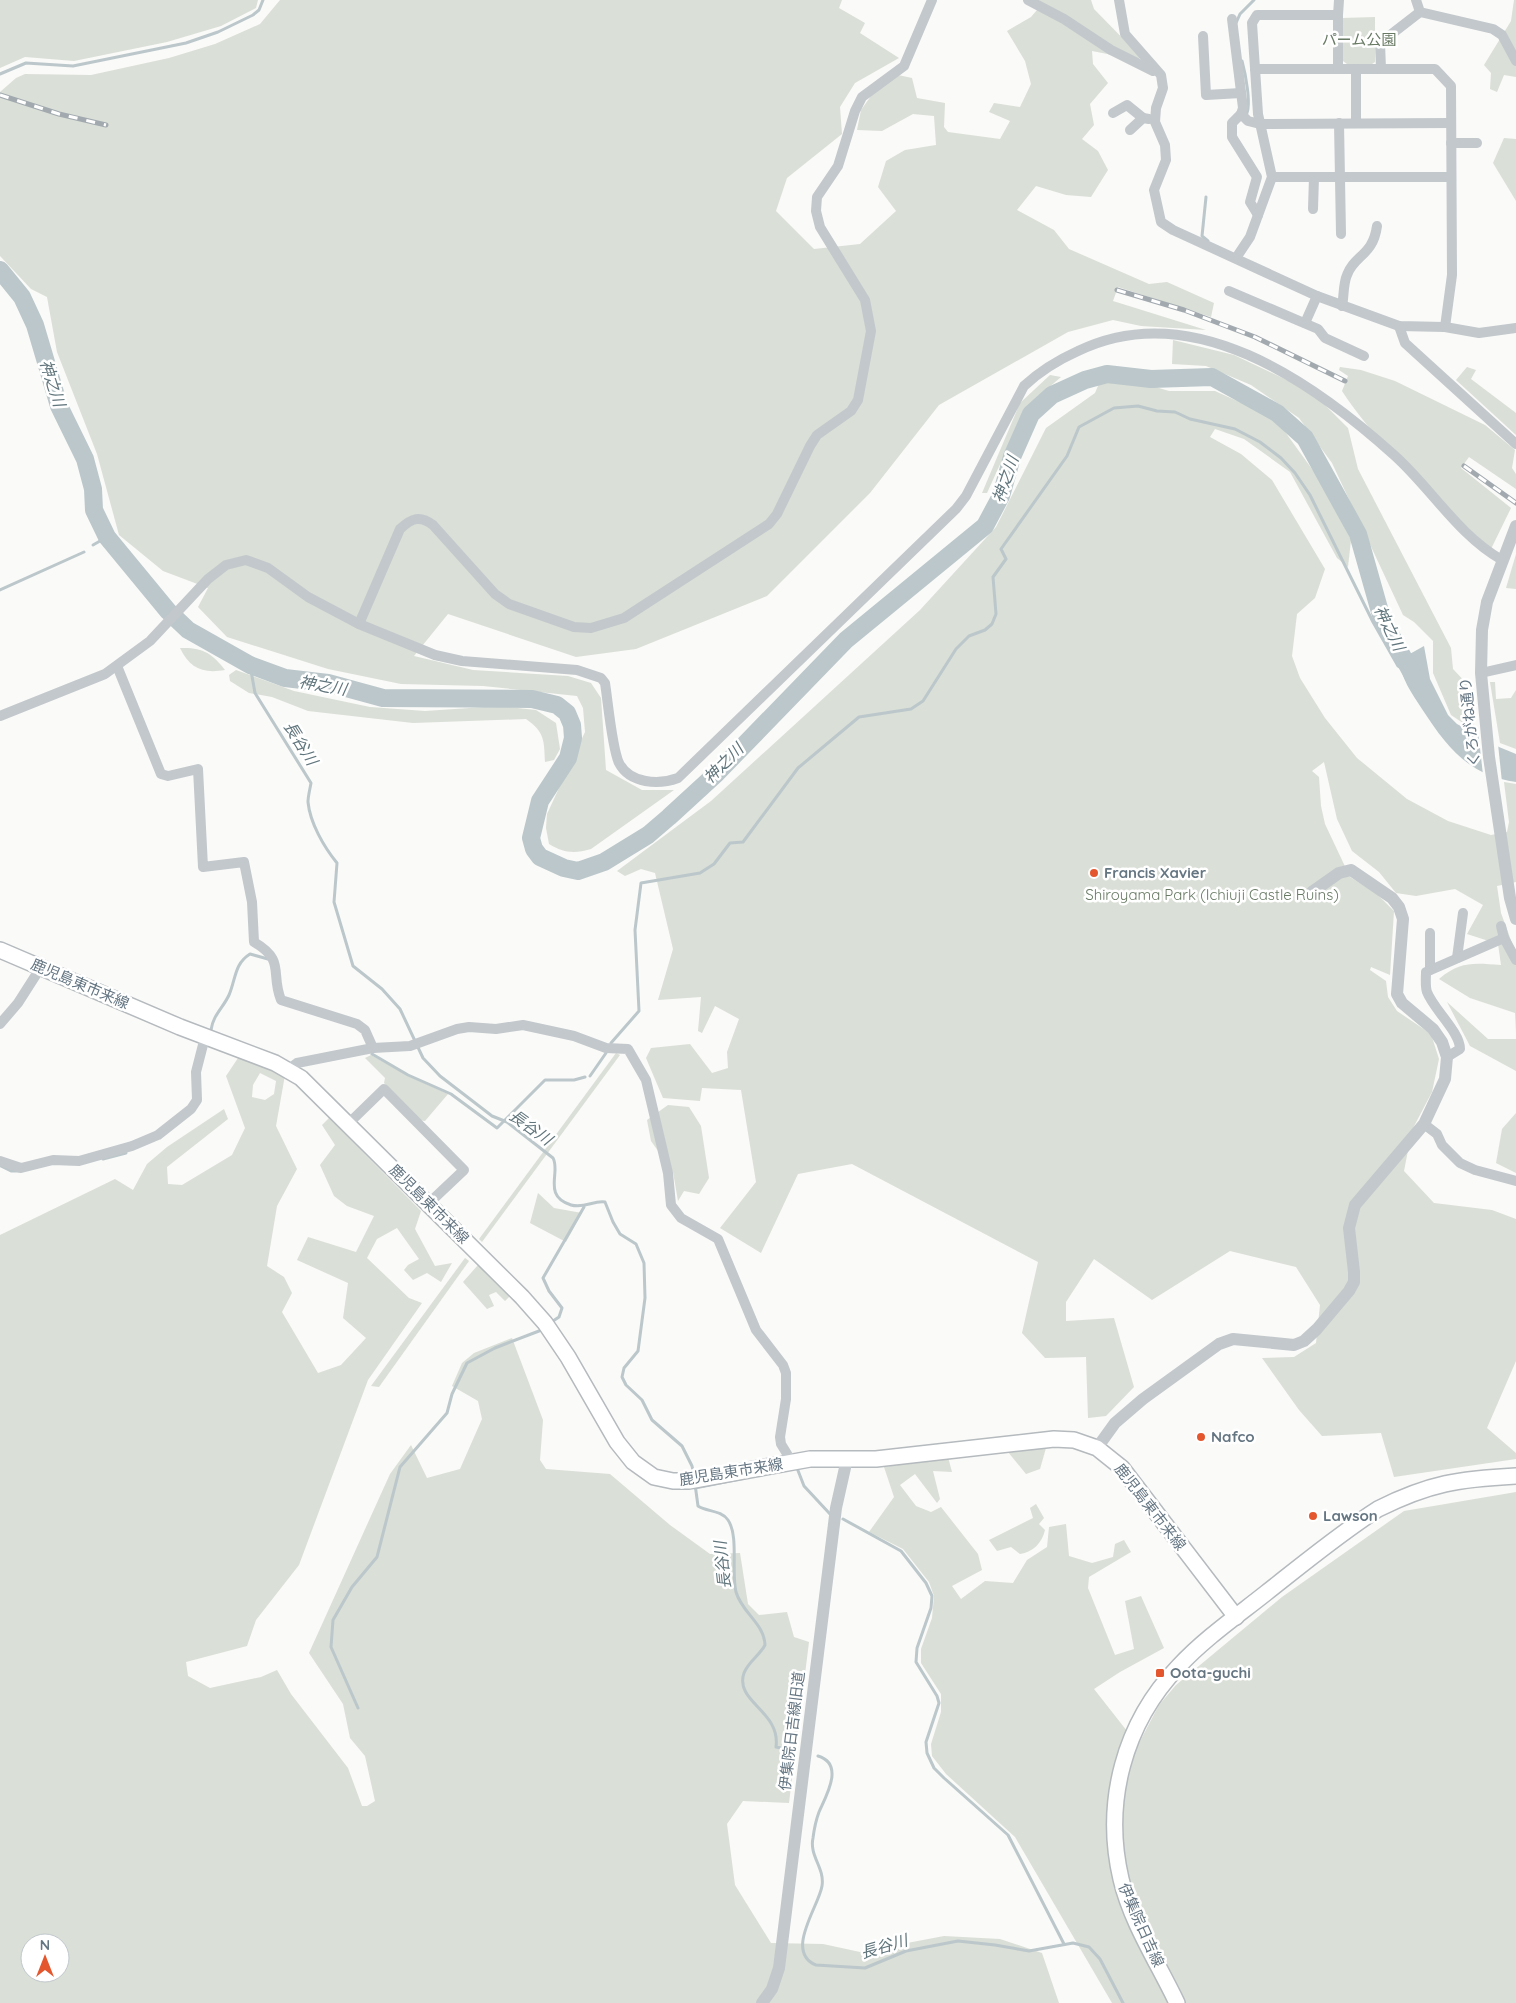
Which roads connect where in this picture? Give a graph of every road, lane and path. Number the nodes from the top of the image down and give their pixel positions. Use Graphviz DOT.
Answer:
graph roads {
  1 [pos="932,0"];
  2 [pos="1028,0"];
  3 [pos="1119,0"];
  4 [pos="1339,0"];
  5 [pos="1416,0"];
  6 [pos="1420,12"];
  7 [pos="1338,15"];
  8 [pos="1232,19"];
  9 [pos="1203,36"];
  10 [pos="1516,61"];
  11 [pos="1255,69"];
  12 [pos="1338,69"];
  13 [pos="1356,69"];
  14 [pos="1381,69"];
  15 [pos="1161,75"];
  16 [pos="1241,93"];
  17 [pos="1113,113"];
  18 [pos="1244,117"];
  19 [pos="1143,118"];
  20 [pos="1155,119"];
  21 [pos="1339,123"];
  22 [pos="1356,123"];
  23 [pos="1451,123"];
  24 [pos="1260,124"];
  25 [pos="1130,130"];
  26 [pos="1451,143"];
  27 [pos="1476,143"];
  28 [pos="1272,177"];
  29 [pos="1314,177"];
  30 [pos="1340,177"];
  31 [pos="1451,177"];
  32 [pos="1313,208"];
  33 [pos="1258,215"];
  34 [pos="1378,226"];
  35 [pos="1341,234"];
  36 [pos="1236,258"];
  37 [pos="1229,291"];
  38 [pos="1317,296"];
  39 [pos="1342,306"];
  40 [pos="1306,323"];
  41 [pos="1399,326"];
  42 [pos="1445,327"];
  43 [pos="1516,328"];
  44 [pos="1364,356"];
  45 [pos="1516,444"];
  46 [pos="1516,526"];
  47 [pos="1502,560"];
  48 [pos="359,624"];
  49 [pos="1516,665"];
  50 [pos="118,666"];
  51 [pos="1481,673"];
  52 [pos="0,716"];
  53 [pos="1312,892"];
  54 [pos="1463,913"];
  55 [pos="1516,919"];
  56 [pos="1501,926"];
  57 [pos="1430,933"];
  58 [pos="1504,938"];
  59 [pos="0,950"];
  60 [pos="1457,958"];
  61 [pos="1516,960"];
  62 [pos="41,967"];
  63 [pos="1430,970"];
  64 [pos="0,1024"];
  65 [pos="205,1036"];
  66 [pos="373,1048"];
  67 [pos="1447,1056"];
  68 [pos="288,1069"];
  69 [pos="348,1124"];
  70 [pos="1424,1124"];
  71 [pos="0,1161"];
  72 [pos="1516,1181"];
  73 [pos="428,1204"];
  74 [pos="1097,1448"];
  75 [pos="847,1460"];
  76 [pos="792,1462"];
  77 [pos="1516,1476"];
  78 [pos="1236,1617"];
  79 [pos="762,2003"];
  80 [pos="1177,2003"];
  1 -- 48 [label="street"];
  2 -- 15 [label="street"];
  3 -- 15 [label="street"];
  4 -- 7 [label="street"];
  5 -- 6 [label="street"];
  6 -- 10 [label="street"];
  6 -- 14 [label="street"];
  7 -- 11 [label="street"];
  7 -- 12 [label="street"];
  8 -- 16 [label="street"];
  9 -- 16 [label="street"];
  11 -- 12 [label="street"];
  11 -- 24 [label="street"];
  12 -- 13 [label="street"];
  13 -- 14 [label="street"];
  13 -- 22 [label="street"];
  14 -- 23 [label="street"];
  15 -- 20 [label="street"];
  16 -- 18 [label="street"];
  17 -- 19 [label="street"];
  18 -- 24 [label="street"];
  18 -- 33 [label="street"];
  19 -- 20 [label="street"];
  19 -- 25 [label="street"];
  20 -- 36 [label="street"];
  21 -- 22 [label="street"];
  21 -- 24 [label="street"];
  21 -- 30 [label="street"];
  22 -- 23 [label="street"];
  23 -- 26 [label="street"];
  24 -- 28 [label="street"];
  26 -- 27 [label="street"];
  26 -- 31 [label="street"];
  28 -- 29 [label="street"];
  28 -- 33 [label="street"];
  29 -- 30 [label="street"];
  29 -- 32 [label="street"];
  30 -- 31 [label="street"];
  30 -- 35 [label="street"];
  31 -- 42 [label="street"];
  33 -- 36 [label="street"];
  34 -- 39 [label="street"];
  36 -- 38 [label="street"];
  37 -- 40 [label="street"];
  38 -- 39 [label="street"];
  38 -- 40 [label="street"];
  39 -- 41 [label="street"];
  40 -- 44 [label="street"];
  41 -- 42 [label="street"];
  41 -- 45 [label="street"];
  42 -- 43 [label="street"];
  46 -- 47 [label="street, くろがね通り"];
  47 -- 48 [label="street"];
  47 -- 51 [label="street, くろがね通り"];
  48 -- 50 [label="street"];
  49 -- 51 [label="street"];
  50 -- 52 [label="street"];
  50 -- 66 [label="street"];
  51 -- 55 [label="street, くろがね通り"];
  53 -- 67 [label="street"];
  54 -- 60 [label="street"];
  56 -- 58 [label="street"];
  57 -- 63 [label="street"];
  58 -- 60 [label="street"];
  58 -- 61 [label="street"];
  59 -- 62 [label="main road, 鹿児島東市来線"];
  60 -- 63 [label="street"];
  62 -- 64 [label="street"];
  62 -- 65 [label="main road, 鹿児島東市来線"];
  63 -- 67 [label="street"];
  65 -- 68 [label="main road, 鹿児島東市来線"];
  65 -- 71 [label="street"];
  66 -- 68 [label="street"];
  66 -- 76 [label="street"];
  67 -- 70 [label="street"];
  68 -- 69 [label="main road, 鹿児島東市来線"];
  69 -- 73 [label="main road, 鹿児島東市来線"];
  69 -- 73 [label="street"];
  70 -- 72 [label="street"];
  70 -- 74 [label="street"];
  73 -- 76 [label="main road, 鹿児島東市来線"];
  74 -- 75 [label="main road, 鹿児島東市来線"];
  74 -- 78 [label="main road, 鹿児島東市来線"];
  75 -- 76 [label="main road, 鹿児島東市来線"];
  75 -- 79 [label="street, 伊集院日吉線旧道"];
  77 -- 78 [label="main road"];
  78 -- 80 [label="main road, 伊集院日吉線"];
}
